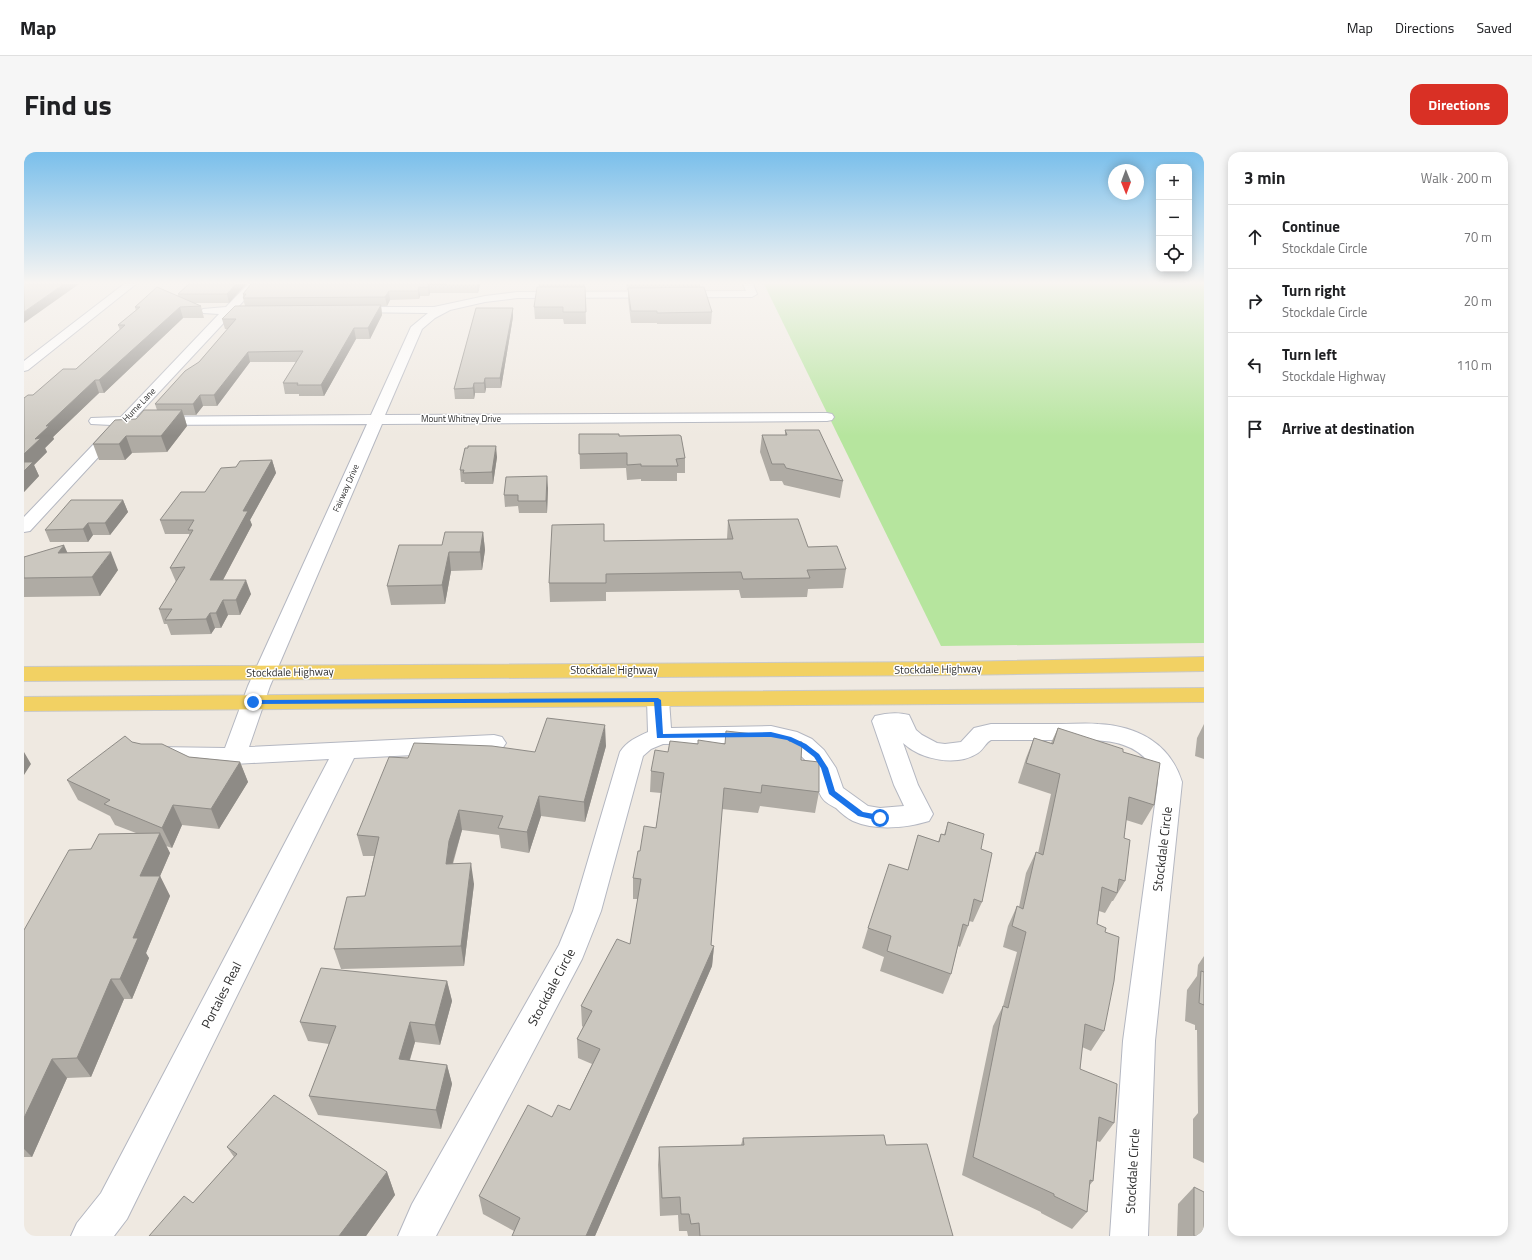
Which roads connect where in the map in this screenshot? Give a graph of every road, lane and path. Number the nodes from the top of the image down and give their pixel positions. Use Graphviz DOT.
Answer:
graph roads {
  1 [pos="66,335"];
  2 [pos="206,335"];
  3 [pos="414,335"];
  4 [pos="24,367"];
  5 [pos="827,417"];
  6 [pos="376,420"];
  7 [pos="96,421"];
  8 [pos="125,421"];
  9 [pos="24,527"];
  10 [pos="1204,664"];
  11 [pos="24,674"];
  12 [pos="1204,682"];
  13 [pos="259,687"];
  14 [pos="1176,695"];
  15 [pos="1204,695"];
  16 [pos="658,700"];
  17 [pos="24,704"];
  18 [pos="889,709"];
  19 [pos="660,736"];
  20 [pos="494,743"];
  21 [pos="346,750"];
  22 [pos="150,755"];
  23 [pos="234,756"];
  24 [pos="90,1236"];
  25 [pos="417,1236"];
  26 [pos="1129,1236"];
  1 -- 4 [label="street"];
  2 -- 8 [label="street, Hume Lane"];
  3 -- 6 [label="street, Fairway Drive"];
  5 -- 6 [label="street, Mount Whitney Drive"];
  6 -- 8 [label="street, Mount Whitney Drive"];
  6 -- 13 [label="street, Fairway Drive"];
  7 -- 8 [label="street, Mount Whitney Drive"];
  8 -- 9 [label="street, Hume Lane"];
  10 -- 13 [label="main road, Stockdale Highway"];
  11 -- 13 [label="main road, Stockdale Highway"];
  12 -- 14 [label="main road, Stockdale Highway"];
  13 -- 16 [label="main road, Stockdale Highway"];
  13 -- 17 [label="main road, Stockdale Highway"];
  13 -- 23 [label="street, Fairway Drive"];
  14 -- 15 [label="main road, Stockdale Highway"];
  14 -- 18 [label="main road, Stockdale Highway"];
  16 -- 18 [label="main road, Stockdale Highway"];
  16 -- 19 [label="street"];
  18 -- 19 [label="street, Stockdale Circle"];
  18 -- 26 [label="street, Stockdale Circle"];
  19 -- 25 [label="street, Stockdale Circle"];
  20 -- 21 [label="street"];
  21 -- 23 [label="street"];
  21 -- 24 [label="street, Portales Real"];
  22 -- 23 [label="street"];
}
